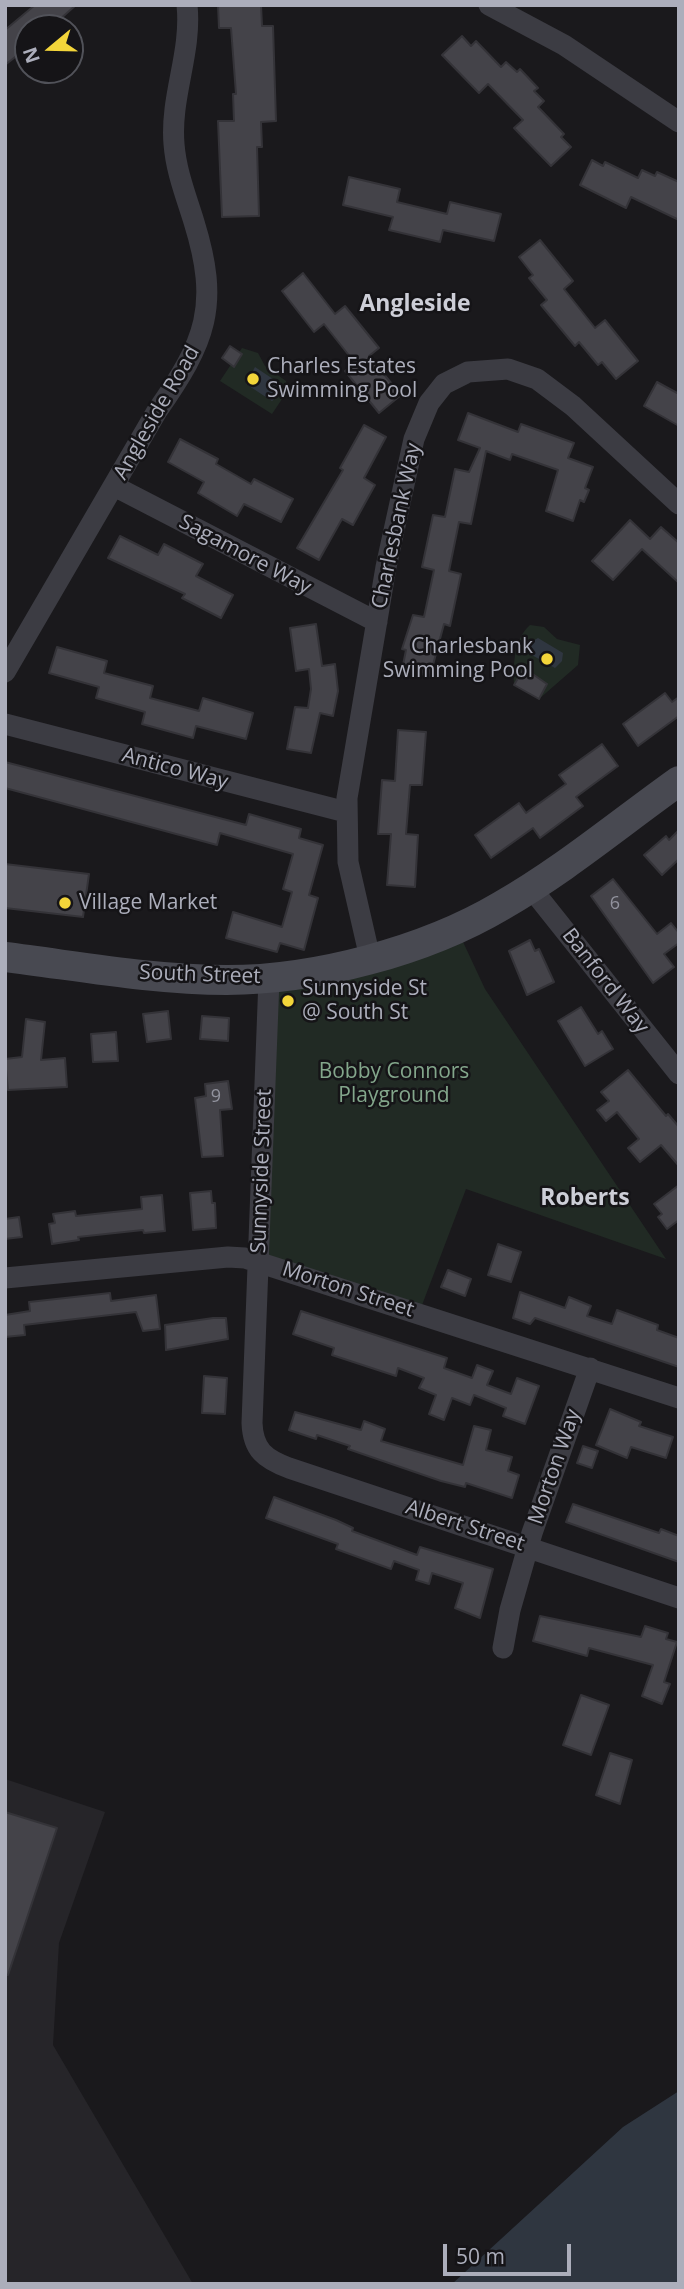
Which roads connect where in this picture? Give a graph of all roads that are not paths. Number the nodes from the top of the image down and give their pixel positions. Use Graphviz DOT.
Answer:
graph roads {
  1 [pos="187,5"];
  2 [pos="489,5"];
  3 [pos="679,122"];
  4 [pos="114,486"];
  5 [pos="679,504"];
  6 [pos="377,622"];
  7 [pos="5,672"];
  8 [pos="5,724"];
  9 [pos="679,780"];
  10 [pos="346,813"];
  11 [pos="531,888"];
  12 [pos="5,957"];
  13 [pos="370,958"];
  14 [pos="269,979"];
  15 [pos="679,1074"];
  16 [pos="259,1262"];
  17 [pos="5,1278"];
  18 [pos="590,1368"];
  19 [pos="679,1398"];
  20 [pos="256,1446"];
  21 [pos="529,1547"];
  22 [pos="679,1598"];
  23 [pos="503,1648"];
  1 -- 4 [label="street, Angleside Road"];
  2 -- 3 [label="street"];
  4 -- 6 [label="street, Sagamore Way"];
  4 -- 7 [label="street, Angleside Road"];
  5 -- 6 [label="street, Charlesbank Way"];
  6 -- 10 [label="street, Charlesbank Way"];
  8 -- 10 [label="street, Antico Way"];
  9 -- 11 [label="main road, South Street"];
  10 -- 13 [label="street, Charlesbank Way"];
  11 -- 13 [label="main road, South Street"];
  11 -- 15 [label="street, Banford Way"];
  12 -- 14 [label="main road, South Street"];
  13 -- 14 [label="main road, South Street"];
  14 -- 16 [label="street, Sunnyside Street"];
  16 -- 17 [label="street, Morton Street"];
  16 -- 18 [label="street, Morton Street"];
  16 -- 20 [label="street, Sunnyside Street"];
  18 -- 19 [label="street, Morton Street"];
  18 -- 21 [label="street, Morton Way"];
  20 -- 21 [label="street, Albert Street"];
  21 -- 22 [label="street, Albert Street"];
  21 -- 23 [label="street, Morton Way"];
}
